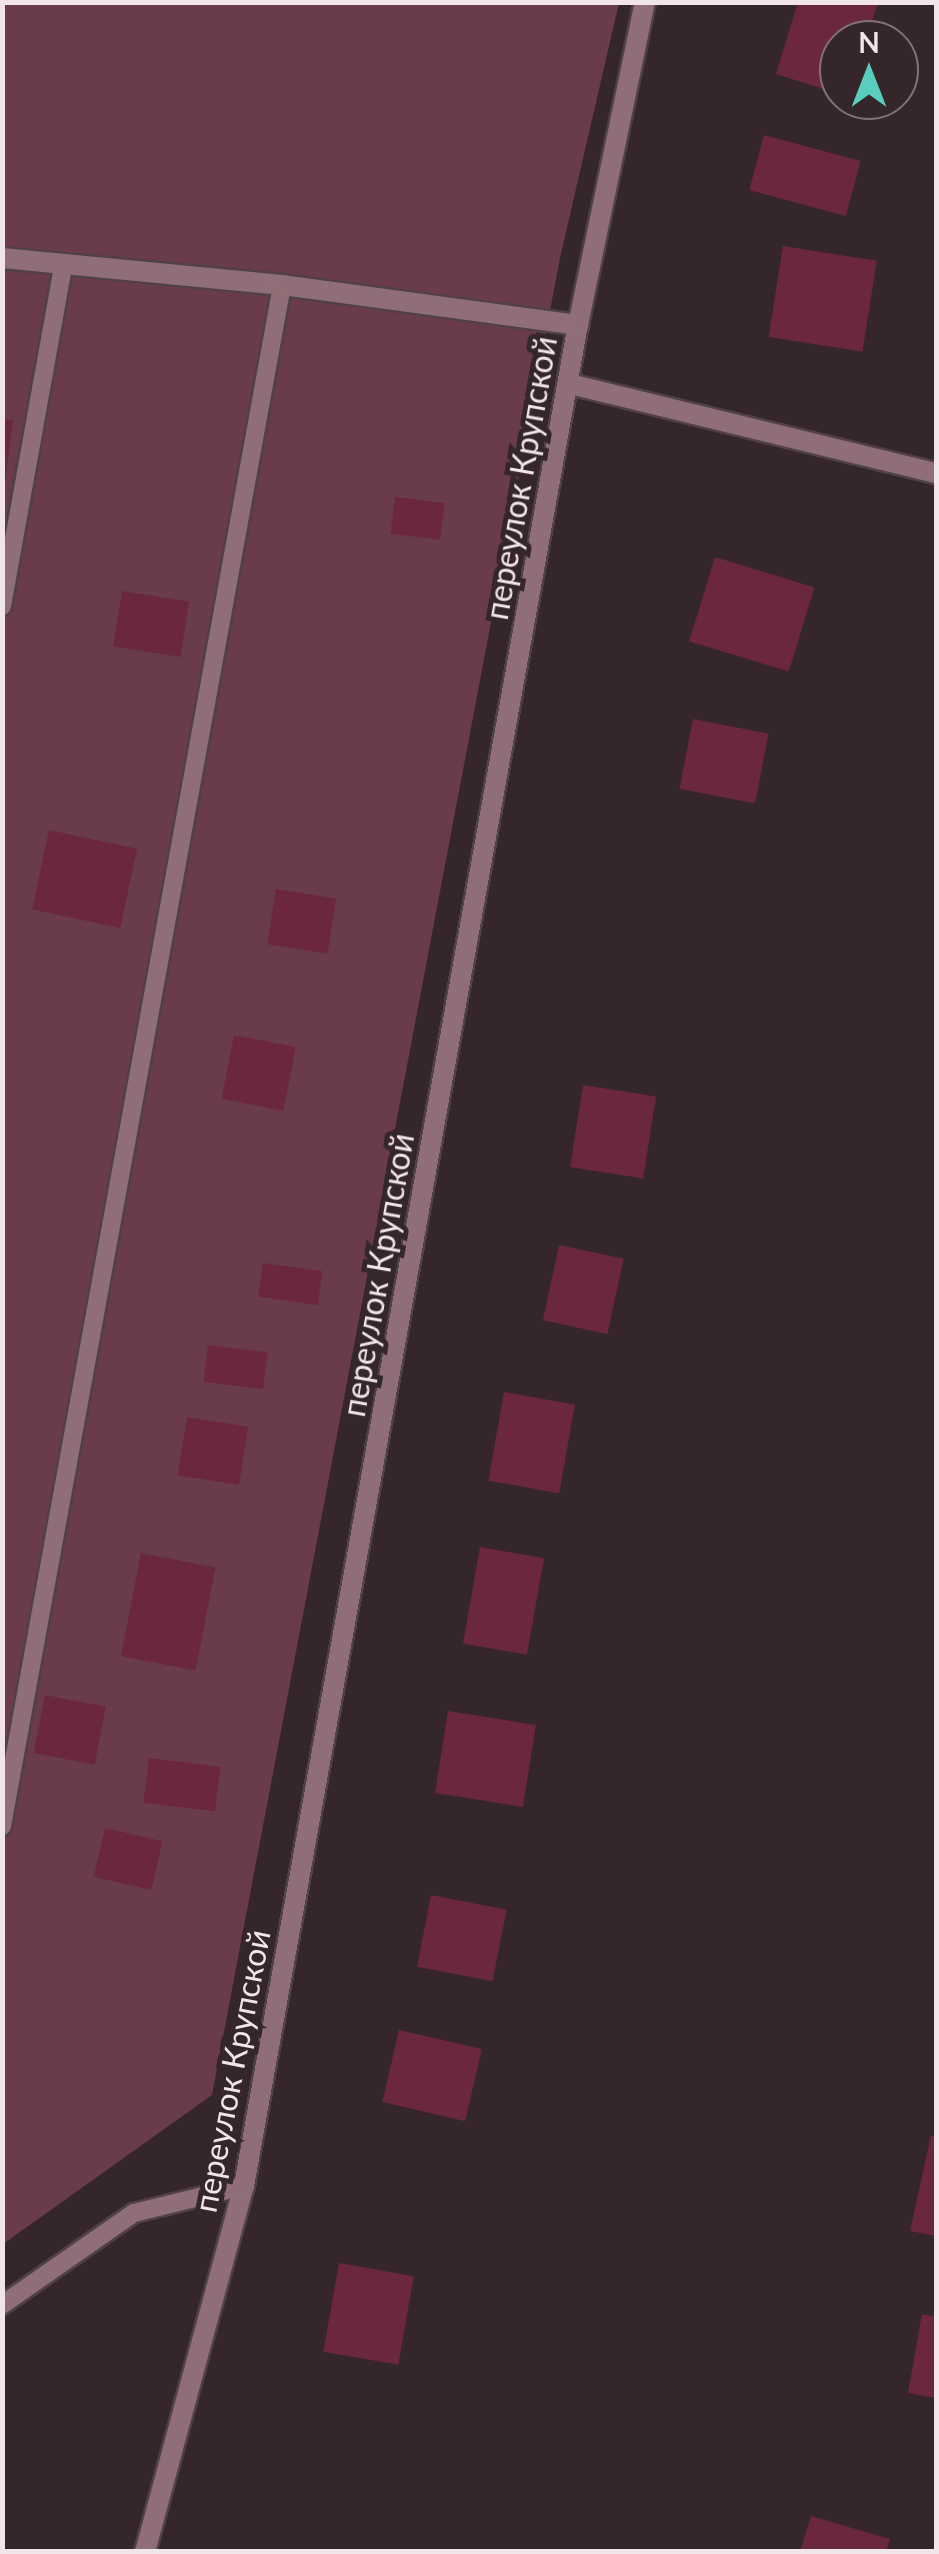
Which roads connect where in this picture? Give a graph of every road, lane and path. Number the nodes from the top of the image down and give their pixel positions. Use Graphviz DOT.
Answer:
graph roads {
  1 [pos="645,2"];
  2 [pos="2,258"];
  3 [pos="63,266"];
  4 [pos="282,285"];
  5 [pos="578,325"];
  6 [pos="570,384"];
  7 [pos="936,473"];
  8 [pos="2,606"];
  9 [pos="2,1826"];
  10 [pos="244,2186"];
  11 [pos="2,2305"];
  12 [pos="145,2552"];
  1 -- 5 [label="street, переулок Крупской"];
  2 -- 3 [label="street"];
  3 -- 4 [label="street"];
  3 -- 8 [label="lane"];
  4 -- 5 [label="street"];
  4 -- 9 [label="lane"];
  5 -- 6 [label="street, переулок Крупской"];
  6 -- 7 [label="street"];
  6 -- 10 [label="street, переулок Крупской"];
  10 -- 11 [label="lane"];
  10 -- 12 [label="street, переулок Крупской"];
}
